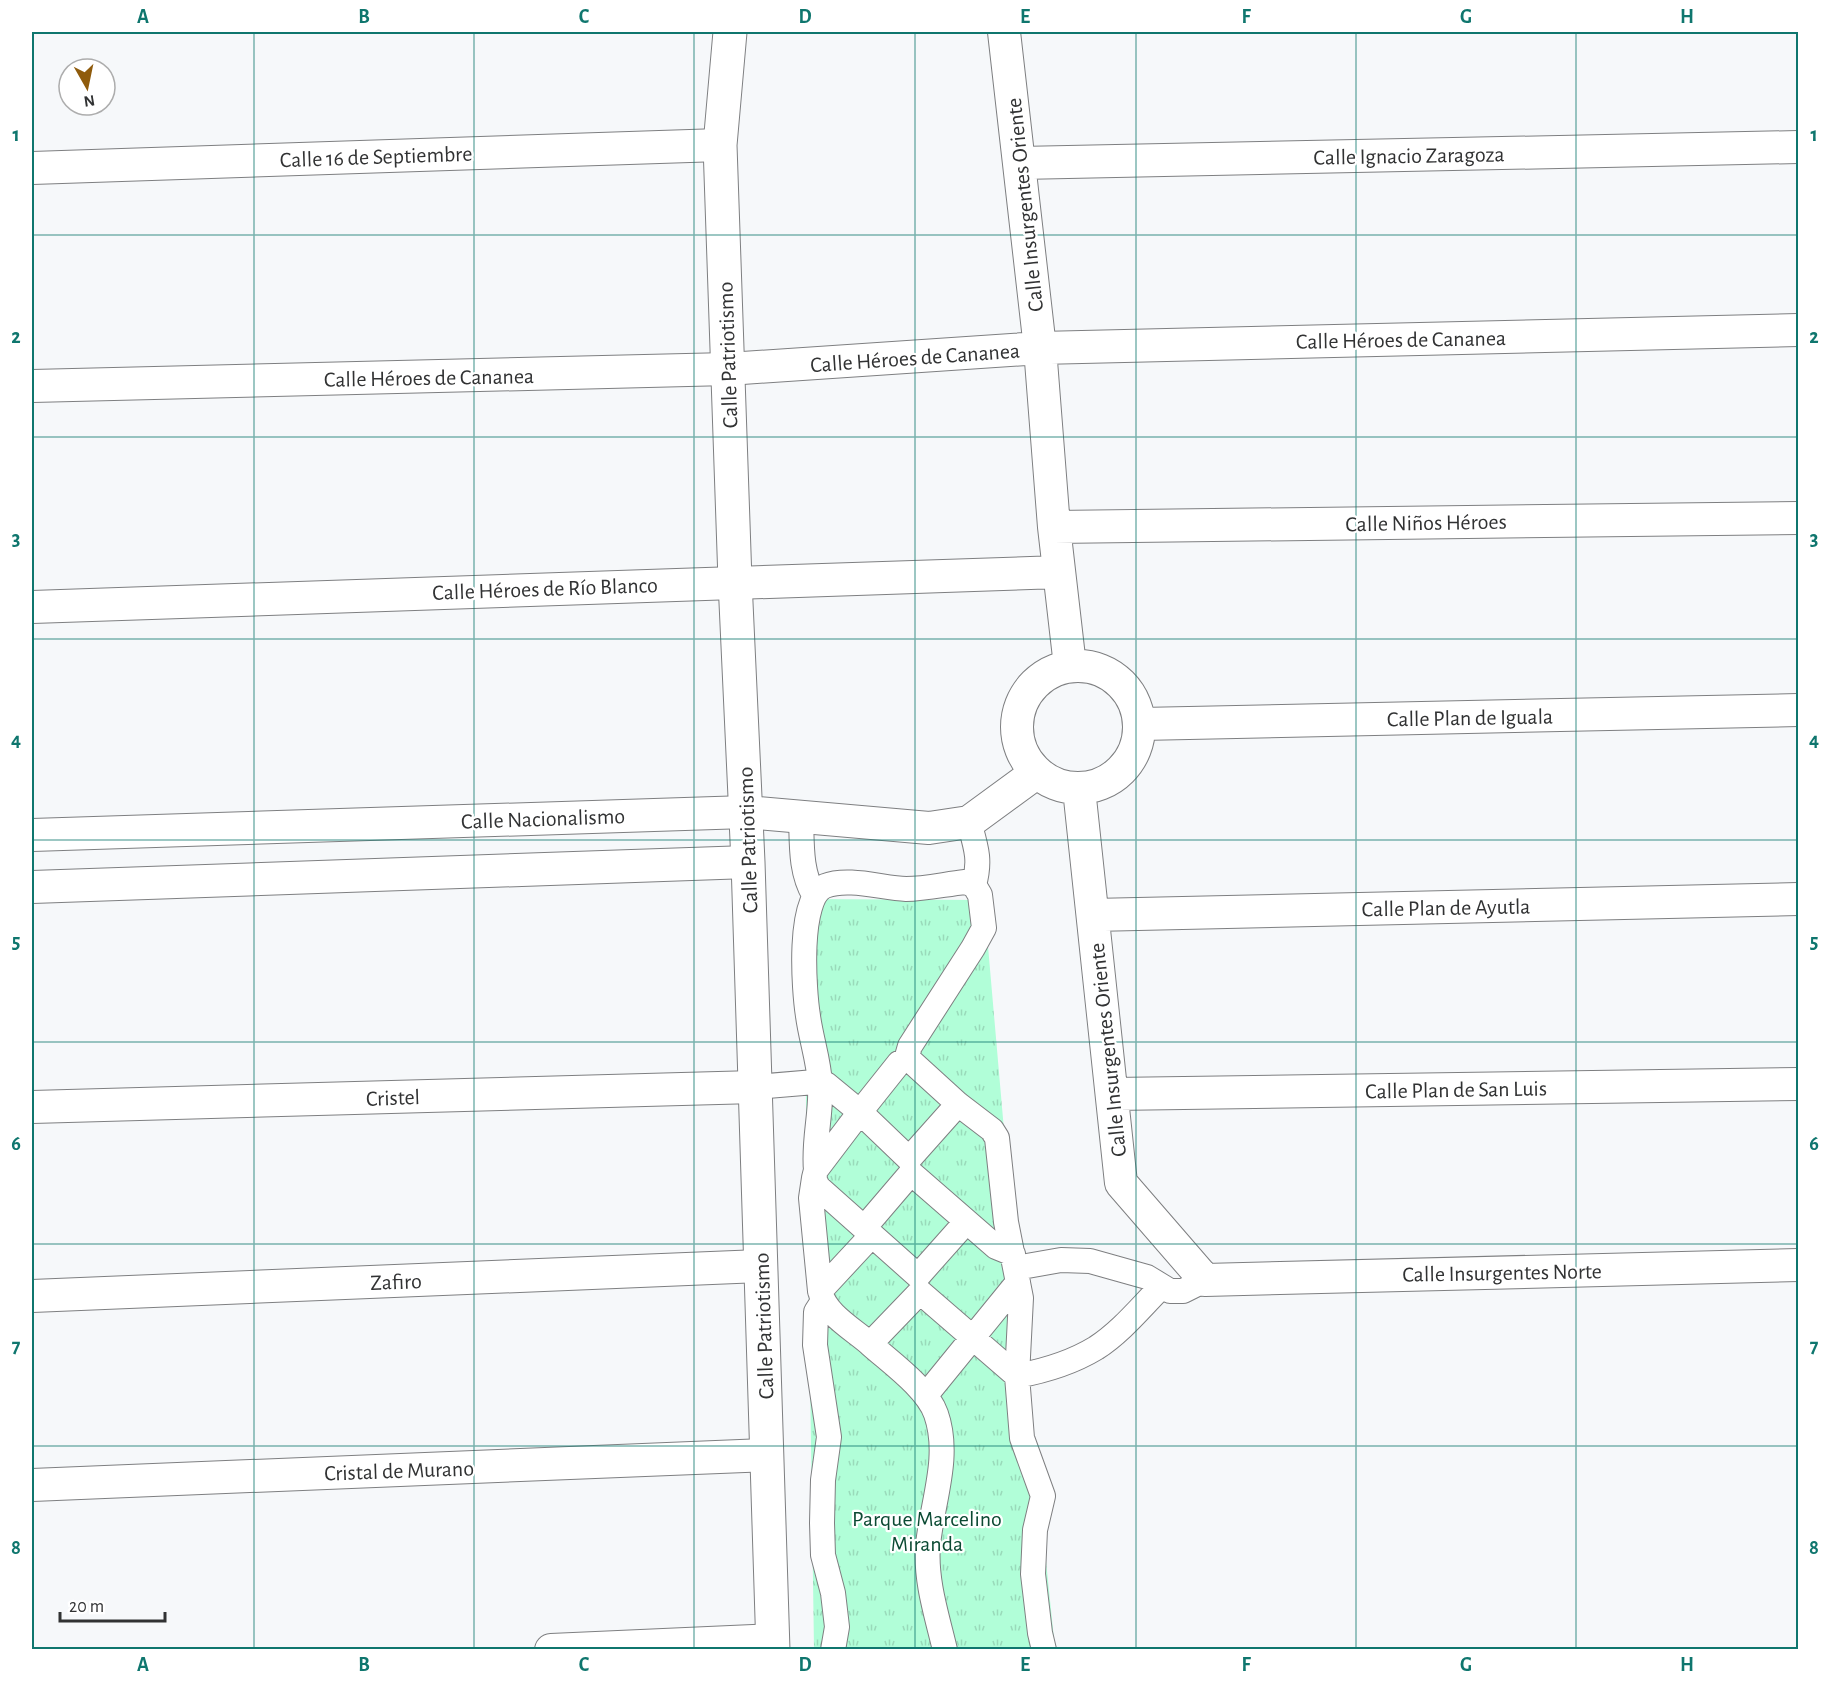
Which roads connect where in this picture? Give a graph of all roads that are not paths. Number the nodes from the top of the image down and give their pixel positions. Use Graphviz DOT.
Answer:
graph roads {
  1 [pos="730,32"];
  2 [pos="1004,32"];
  3 [pos="720,145"];
  4 [pos="1798,147"];
  5 [pos="1020,162"];
  6 [pos="32,168"];
  7 [pos="1798,330"];
  8 [pos="1040,348"];
  9 [pos="728,369"];
  10 [pos="32,386"];
  11 [pos="1798,518"];
  12 [pos="1054,527"];
  13 [pos="1059,572"];
  14 [pos="735,581"];
  15 [pos="32,607"];
  16 [pos="1070,666"];
  17 [pos="1798,710"];
  18 [pos="1141,724"];
  19 [pos="1036,773"];
  20 [pos="1079,789"];
  21 [pos="746,812"];
  22 [pos="801,816"];
  23 [pos="969,822"];
  24 [pos="32,835"];
  25 [pos="748,862"];
  26 [pos="974,885"];
  27 [pos="32,887"];
  28 [pos="814,895"];
  29 [pos="1798,899"];
  30 [pos="1093,915"];
  31 [pos="906,1060"];
  32 [pos="820,1083"];
  33 [pos="1798,1084"];
  34 [pos="755,1087"];
  35 [pos="1113,1094"];
  36 [pos="958,1104"];
  37 [pos="32,1107"];
  38 [pos="860,1112"];
  39 [pos="910,1166"];
  40 [pos="815,1174"];
  41 [pos="966,1222"];
  42 [pos="868,1231"];
  43 [pos="1798,1265"];
  44 [pos="760,1266"];
  45 [pos="1016,1268"];
  46 [pos="1205,1280"];
  47 [pos="919,1284"];
  48 [pos="1161,1287"];
  49 [pos="32,1296"];
  50 [pos="822,1296"];
  51 [pos="972,1339"];
  52 [pos="870,1344"];
  53 [pos="1017,1376"];
  54 [pos="926,1395"];
  55 [pos="767,1455"];
  56 [pos="32,1485"];
  57 [pos="773,1645"];
  58 [pos="551,1650"];
  59 [pos="833,1650"];
  60 [pos="945,1650"];
  61 [pos="1044,1650"];
  1 -- 3 [label="street, Calle Patriotismo"];
  2 -- 5 [label="street, Calle Insurgentes Oriente"];
  3 -- 6 [label="street, Calle 16 de Septiembre"];
  3 -- 9 [label="street, Calle Patriotismo"];
  4 -- 5 [label="street, Calle Ignacio Zaragoza"];
  5 -- 8 [label="street, Calle Insurgentes Oriente"];
  7 -- 8 [label="street, Calle Héroes de Cananea"];
  8 -- 9 [label="street, Calle Héroes de Cananea"];
  8 -- 12 [label="street, Calle Insurgentes Oriente"];
  9 -- 10 [label="street, Calle Héroes de Cananea"];
  9 -- 14 [label="street, Calle Patriotismo"];
  11 -- 12 [label="street, Calle Niños Héroes"];
  12 -- 13 [label="street, Calle Insurgentes Oriente"];
  13 -- 14 [label="street, Calle Héroes de Río Blanco"];
  13 -- 16 [label="street, Calle Insurgentes Oriente"];
  14 -- 15 [label="street, Calle Héroes de Río Blanco"];
  14 -- 21 [label="street, Calle Patriotismo"];
  16 -- 18 [label="street"];
  16 -- 19 [label="street"];
  17 -- 18 [label="street, Calle Plan de Iguala"];
  18 -- 20 [label="street"];
  19 -- 20 [label="street"];
  19 -- 23 [label="street, Calle Nacionalismo"];
  20 -- 30 [label="street, Calle Insurgentes Oriente"];
  21 -- 22 [label="street, Calle Nacionalismo"];
  21 -- 24 [label="street, Calle Nacionalismo"];
  21 -- 25 [label="street, Calle Patriotismo"];
  22 -- 23 [label="street, Calle Nacionalismo"];
  22 -- 28 [label="street"];
  23 -- 26 [label="street"];
  25 -- 27 [label="street"];
  25 -- 34 [label="street, Calle Patriotismo"];
  26 -- 28 [label="street"];
  26 -- 31 [label="street"];
  28 -- 32 [label="street"];
  29 -- 30 [label="street, Calle Plan de Ayutla"];
  30 -- 35 [label="street, Calle Insurgentes Oriente"];
  31 -- 36 [label="street"];
  31 -- 38 [label="street"];
  32 -- 34 [label="street"];
  32 -- 38 [label="street"];
  32 -- 40 [label="street"];
  33 -- 35 [label="street, Calle Plan de San Luis"];
  34 -- 37 [label="street, Cristel"];
  34 -- 44 [label="street, Calle Patriotismo"];
  35 -- 46 [label="street, Calle Insurgentes Oriente"];
  36 -- 39 [label="street"];
  36 -- 45 [label="street"];
  38 -- 39 [label="street"];
  38 -- 40 [label="street"];
  39 -- 41 [label="street"];
  39 -- 42 [label="street"];
  40 -- 42 [label="street"];
  40 -- 50 [label="street"];
  41 -- 45 [label="street"];
  41 -- 47 [label="street"];
  42 -- 47 [label="street"];
  42 -- 50 [label="street"];
  43 -- 46 [label="street, Calle Insurgentes Norte"];
  44 -- 49 [label="street, Zafiro"];
  44 -- 55 [label="street, Calle Patriotismo"];
  45 -- 48 [label="street"];
  45 -- 51 [label="street"];
  45 -- 53 [label="street"];
  46 -- 48 [label="street"];
  47 -- 51 [label="street"];
  47 -- 52 [label="street"];
  48 -- 53 [label="street"];
  50 -- 52 [label="street"];
  50 -- 59 [label="street"];
  51 -- 53 [label="street"];
  51 -- 54 [label="street"];
  52 -- 54 [label="street"];
  53 -- 61 [label="street"];
  54 -- 60 [label="street"];
  55 -- 56 [label="street, Cristal de Murano"];
  55 -- 57 [label="street, Calle Patriotismo"];
  57 -- 58 [label="street"];
}
